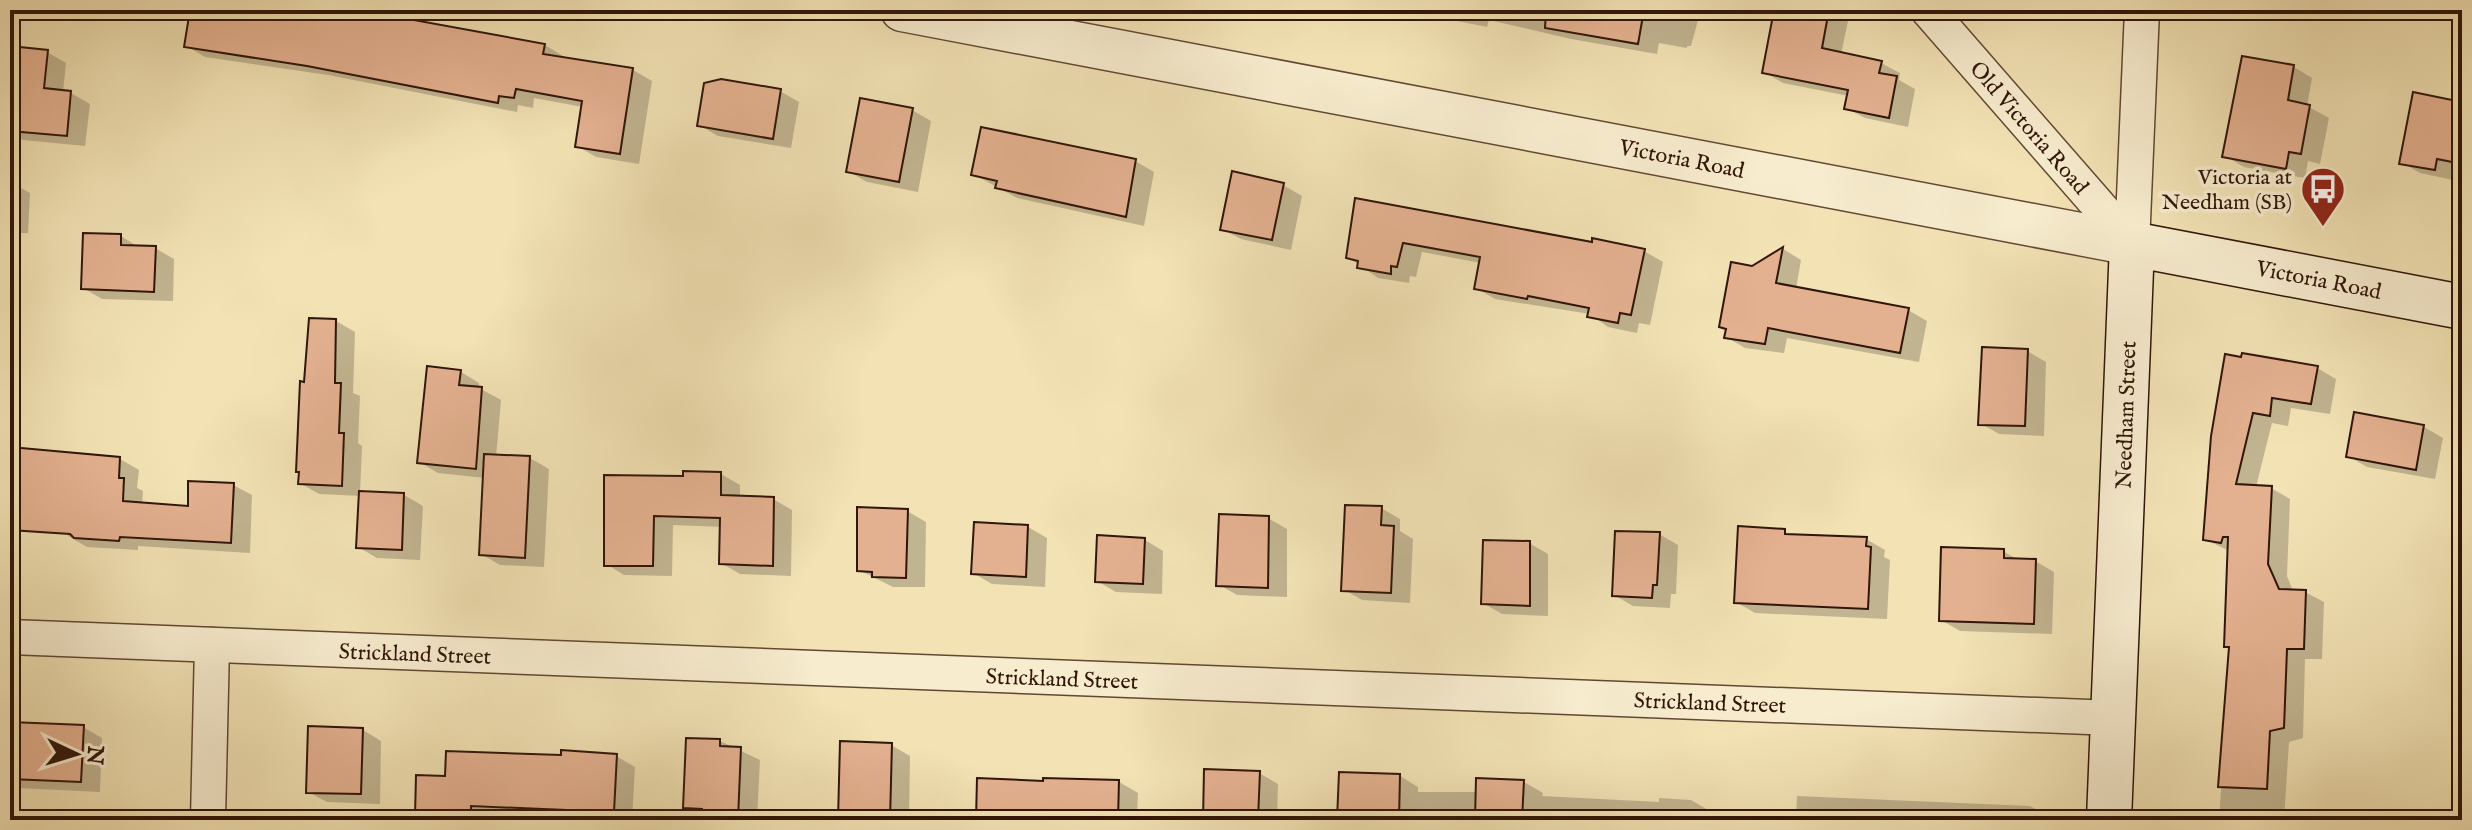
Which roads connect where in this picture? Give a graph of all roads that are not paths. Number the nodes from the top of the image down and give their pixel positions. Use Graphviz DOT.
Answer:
graph roads {
  1 [pos="902,10"];
  2 [pos="1928,10"];
  3 [pos="2142,10"];
  4 [pos="2132,244"];
  5 [pos="2462,307"];
  6 [pos="10,637"];
  7 [pos="212,645"];
  8 [pos="2114,718"];
  9 [pos="208,820"];
  10 [pos="2109,820"];
  1 -- 4 [label="street, Victoria Road"];
  2 -- 4 [label="street, Old Victoria Road"];
  3 -- 4 [label="street, Needham Street"];
  4 -- 5 [label="main road, Victoria Road"];
  4 -- 8 [label="main road, Needham Street"];
  6 -- 7 [label="street, Strickland Street"];
  7 -- 8 [label="street, Strickland Street"];
  7 -- 9 [label="street"];
  8 -- 10 [label="main road, Needham Street"];
}
